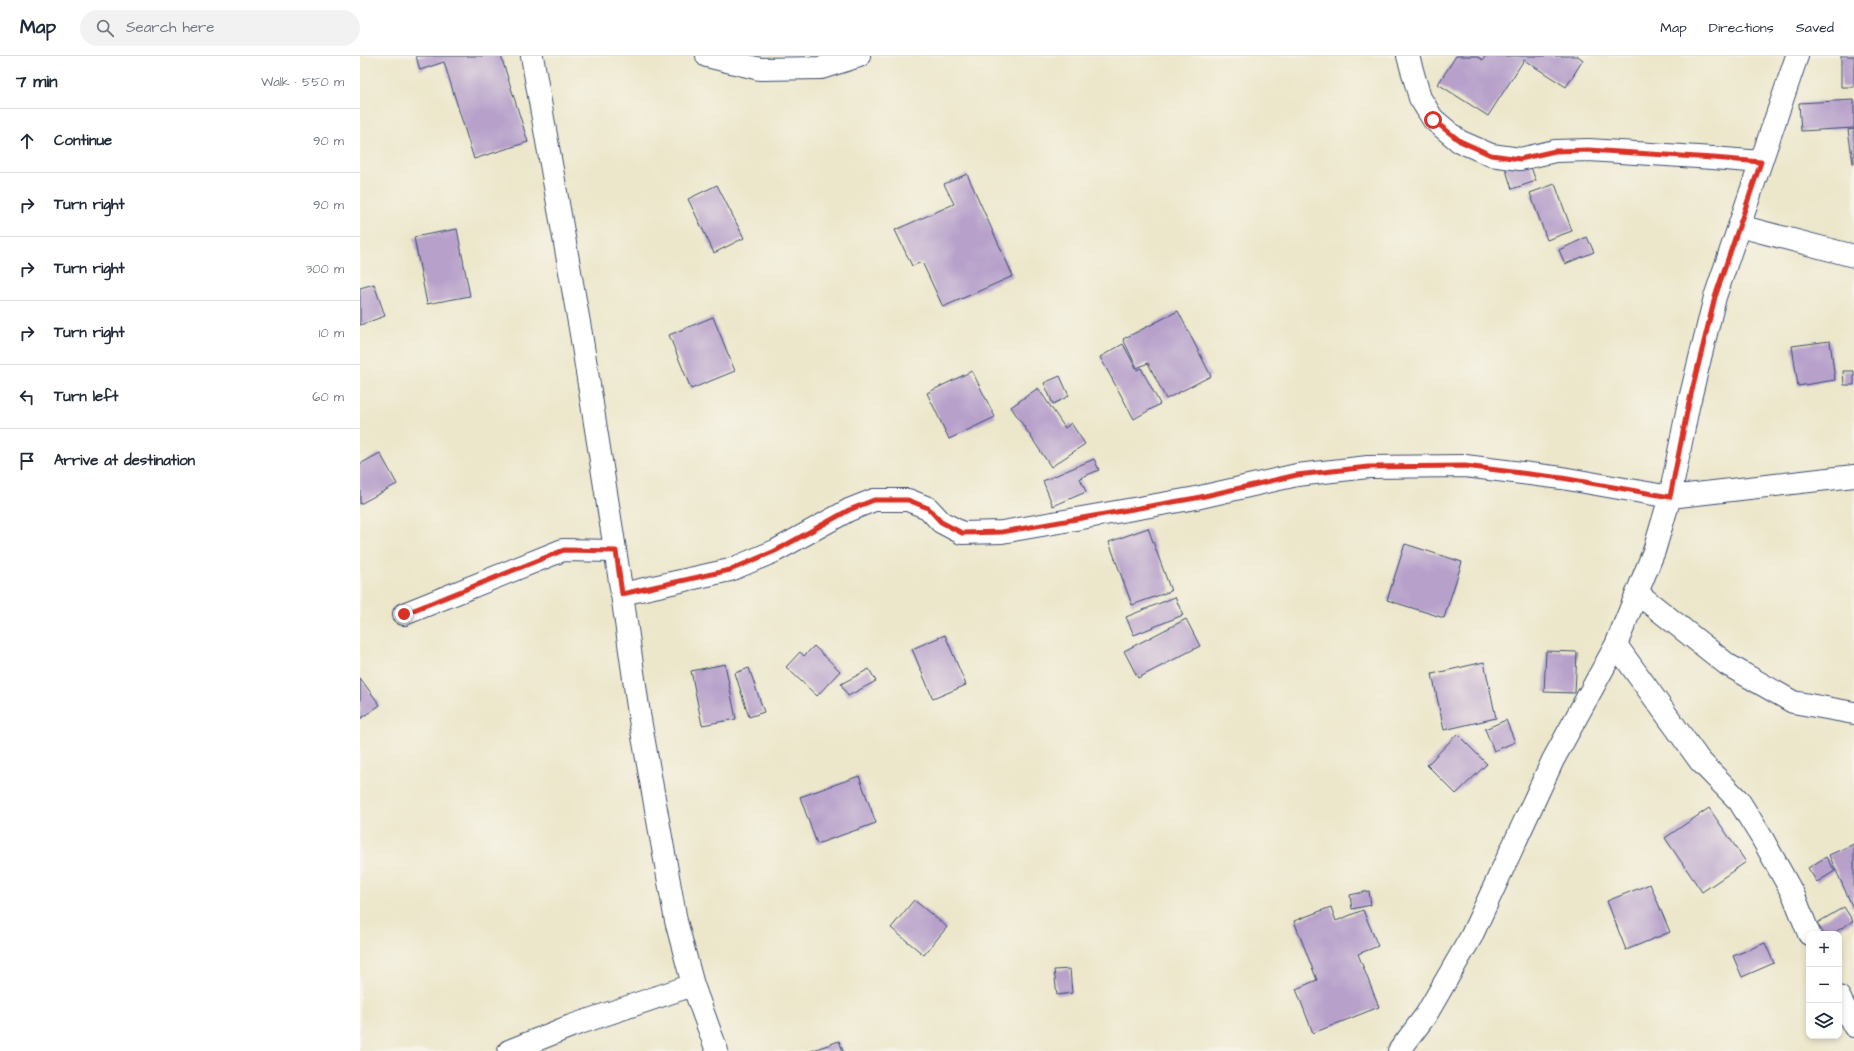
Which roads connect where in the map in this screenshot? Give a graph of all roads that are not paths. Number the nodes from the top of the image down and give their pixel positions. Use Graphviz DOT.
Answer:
graph roads {
  1 [pos="532,56"];
  2 [pos="707,56"];
  3 [pos="858,56"];
  4 [pos="1408,56"];
  5 [pos="1798,56"];
  6 [pos="1761,162"];
  7 [pos="1739,226"];
  8 [pos="1854,256"];
  9 [pos="1854,476"];
  10 [pos="1670,497"];
  11 [pos="616,551"];
  12 [pos="1637,593"];
  13 [pos="622,594"];
  14 [pos="404,614"];
  15 [pos="1616,645"];
  16 [pos="1854,713"];
  17 [pos="1808,931"];
  18 [pos="693,985"];
  19 [pos="1842,1003"];
  20 [pos="1854,1026"];
  21 [pos="509,1051"];
  22 [pos="717,1051"];
  23 [pos="1400,1051"];
  1 -- 11 [label="street"];
  2 -- 3 [label="street"];
  4 -- 6 [label="street"];
  5 -- 6 [label="street"];
  6 -- 7 [label="street"];
  7 -- 8 [label="street"];
  7 -- 10 [label="street"];
  9 -- 10 [label="street"];
  10 -- 12 [label="street"];
  10 -- 13 [label="street"];
  11 -- 13 [label="street"];
  11 -- 14 [label="street"];
  12 -- 15 [label="street"];
  12 -- 16 [label="street"];
  13 -- 18 [label="street"];
  15 -- 17 [label="street"];
  15 -- 23 [label="street"];
  18 -- 21 [label="street"];
  18 -- 22 [label="street"];
  19 -- 20 [label="street"];
}
